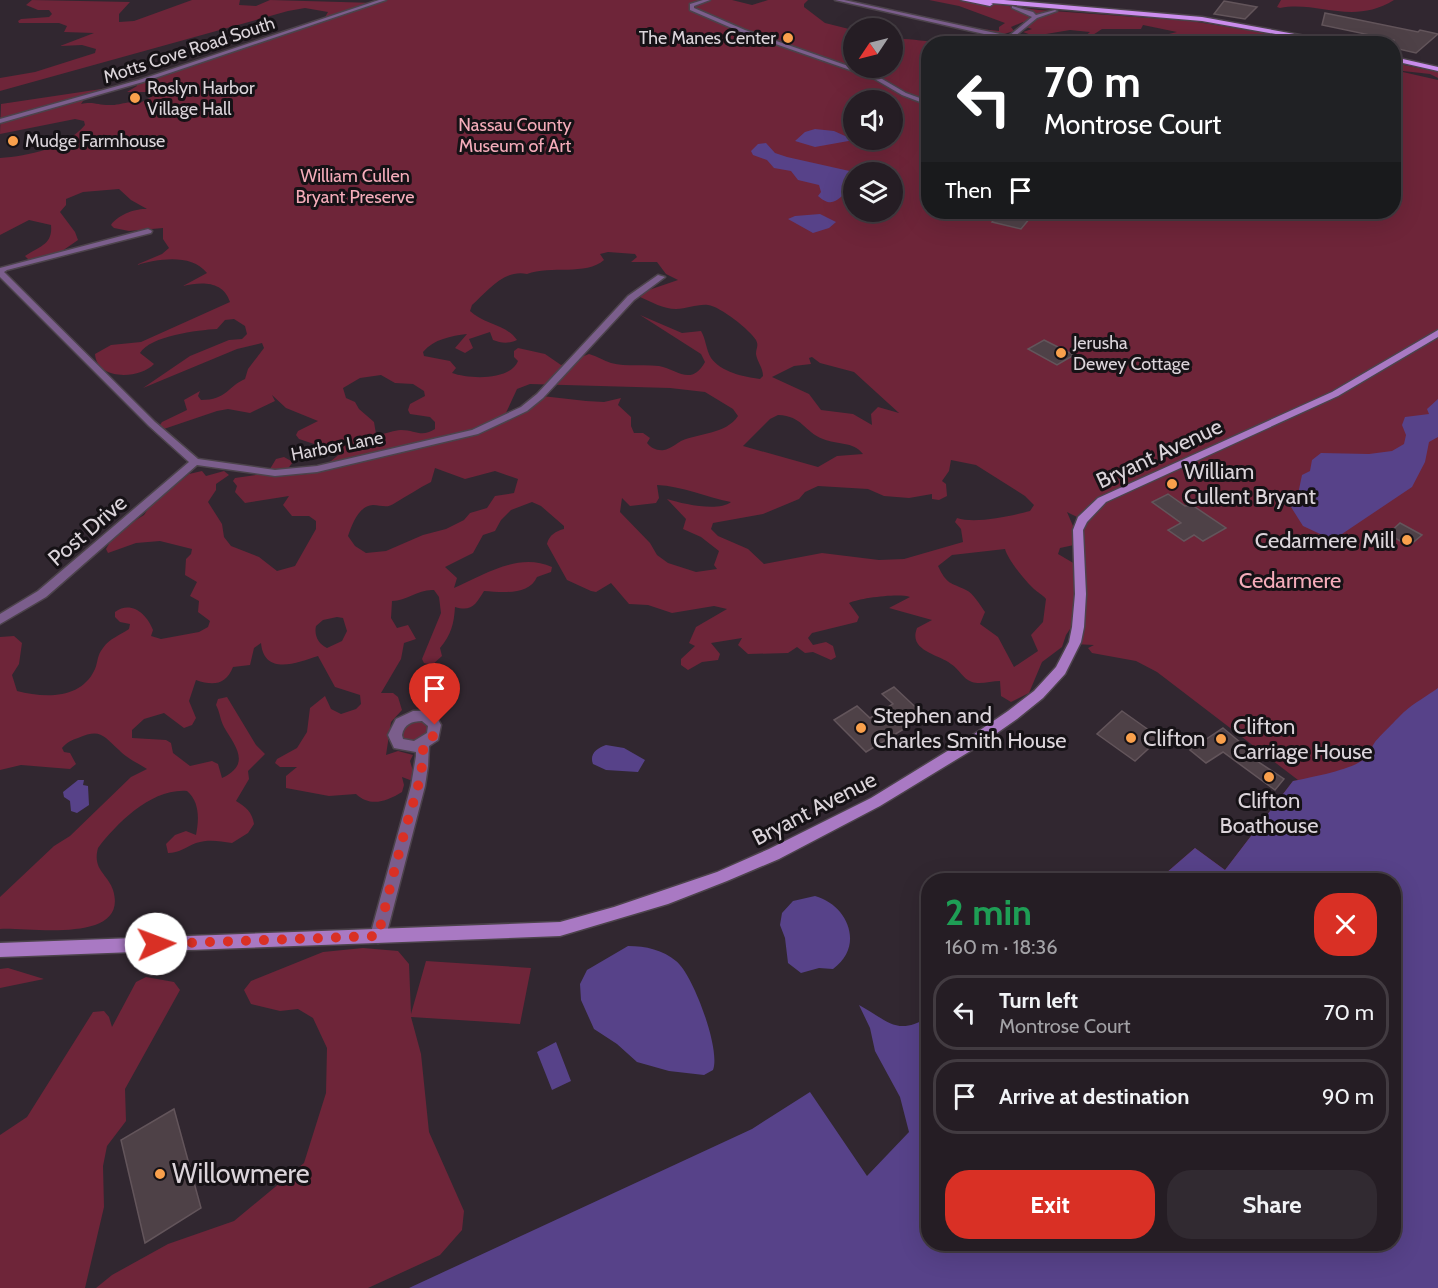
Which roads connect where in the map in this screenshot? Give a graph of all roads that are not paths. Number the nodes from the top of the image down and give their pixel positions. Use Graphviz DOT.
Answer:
graph roads {
  1 [pos="384,0"];
  2 [pos="708,0"];
  3 [pos="837,0"];
  4 [pos="964,0"];
  5 [pos="983,0"];
  6 [pos="1014,7"];
  7 [pos="1055,11"];
  8 [pos="1035,17"];
  9 [pos="1001,36"];
  10 [pos="1012,36"];
  11 [pos="1294,36"];
  12 [pos="1295,36"];
  13 [pos="1401,55"];
  14 [pos="1401,61"];
  15 [pos="1438,63"];
  16 [pos="1438,69"];
  17 [pos="921,100"];
  18 [pos="0,121"];
  19 [pos="148,231"];
  20 [pos="0,272"];
  21 [pos="661,277"];
  22 [pos="1438,333"];
  23 [pos="195,462"];
  24 [pos="0,620"];
  25 [pos="423,745"];
  26 [pos="378,936"];
  27 [pos="0,950"];
  1 -- 18 [label="street, Motts Cove Road South"];
  2 -- 17 [label="street"];
  3 -- 9 [label="street"];
  4 -- 6 [label="main road"];
  5 -- 12 [label="main road"];
  6 -- 7 [label="main road"];
  6 -- 8 [label="street"];
  7 -- 8 [label="street"];
  7 -- 11 [label="main road"];
  8 -- 10 [label="street"];
  13 -- 15 [label="main road"];
  14 -- 16 [label="main road"];
  19 -- 20 [label="street"];
  20 -- 23 [label="street"];
  21 -- 23 [label="street, Harbor Lane"];
  22 -- 26 [label="main road, Bryant Avenue"];
  23 -- 24 [label="street, Post Drive"];
  25 -- 26 [label="street"];
  26 -- 27 [label="main road, Bryant Avenue"];
}
